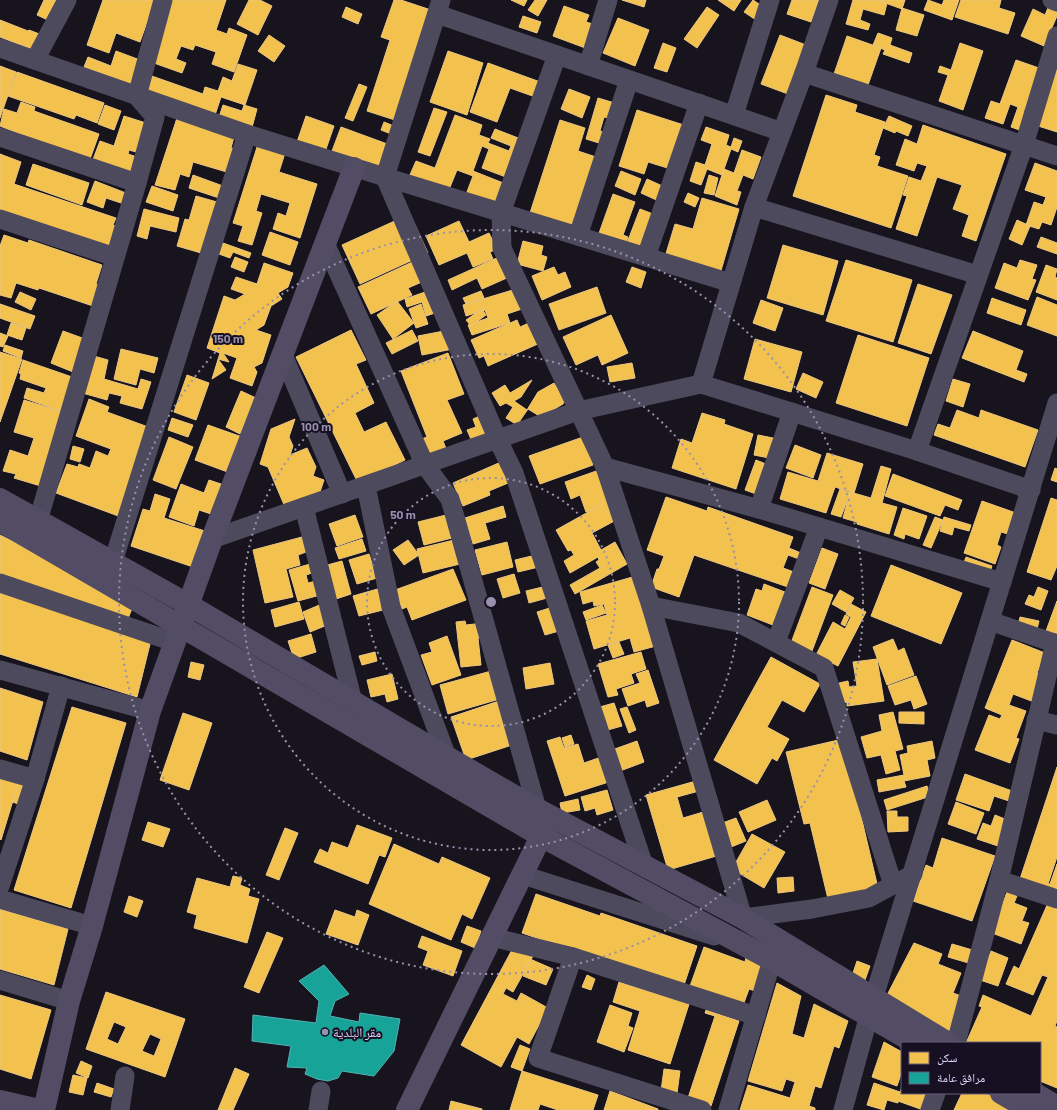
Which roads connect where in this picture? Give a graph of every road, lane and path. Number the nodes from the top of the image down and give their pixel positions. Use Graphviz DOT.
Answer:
graph roads {
  1 [pos="67,0"];
  2 [pos="163,0"];
  3 [pos="608,0"];
  4 [pos="770,0"];
  5 [pos="829,0"];
  6 [pos="1052,0"];
  7 [pos="1057,2"];
  8 [pos="439,7"];
  9 [pos="1057,36"];
  10 [pos="0,48"];
  11 [pos="556,55"];
  12 [pos="36,60"];
  13 [pos="588,66"];
  14 [pos="804,73"];
  15 [pos="629,80"];
  16 [pos="137,96"];
  17 [pos="699,103"];
  18 [pos="734,115"];
  19 [pos="782,132"];
  20 [pos="247,134"];
  21 [pos="0,137"];
  22 [pos="1024,145"];
  23 [pos="1057,156"];
  24 [pos="354,168"];
  25 [pos="385,177"];
  26 [pos="137,183"];
  27 [pos="754,207"];
  28 [pos="501,213"];
  29 [pos="0,219"];
  30 [pos="578,236"];
  31 [pos="325,243"];
  32 [pos="115,256"];
  33 [pos="646,257"];
  34 [pos="978,275"];
  35 [pos="731,283"];
  36 [pos="283,355"];
  37 [pos="701,384"];
  38 [pos="1056,408"];
  39 [pos="578,411"];
  40 [pos="792,412"];
  41 [pos="498,440"];
  42 [pos="917,451"];
  43 [pos="424,465"];
  44 [pos="605,467"];
  45 [pos="366,486"];
  46 [pos="1031,490"];
  47 [pos="342,494"];
  48 [pos="0,499"];
  49 [pos="304,508"];
  50 [pos="759,509"];
  51 [pos="0,521"];
  52 [pos="38,521"];
  53 [pos="819,527"];
  54 [pos="212,539"];
  55 [pos="113,562"];
  56 [pos="1002,582"];
  57 [pos="0,583"];
  58 [pos="188,605"];
  59 [pos="651,606"];
  60 [pos="990,621"];
  61 [pos="177,634"];
  62 [pos="776,642"];
  63 [pos="1056,643"];
  64 [pos="0,670"];
  65 [pos="61,686"];
  66 [pos="353,702"];
  67 [pos="150,711"];
  68 [pos="1036,720"];
  69 [pos="1057,726"];
  70 [pos="446,758"];
  71 [pos="0,769"];
  72 [pos="35,779"];
  73 [pos="544,812"];
  74 [pos="541,836"];
  75 [pos="6,851"];
  76 [pos="644,866"];
  77 [pos="913,874"];
  78 [pos="523,875"];
  79 [pos="999,880"];
  80 [pos="893,885"];
  81 [pos="0,886"];
  82 [pos="0,899"];
  83 [pos="1057,899"];
  84 [pos="743,918"];
  85 [pos="92,926"];
  86 [pos="492,937"];
  87 [pos="744,946"];
  88 [pos="573,957"];
  89 [pos="772,960"];
  90 [pos="0,980"];
  91 [pos="69,1001"];
  92 [pos="872,1006"];
  93 [pos="756,1016"];
  94 [pos="914,1042"];
  95 [pos="946,1042"];
  96 [pos="956,1042"];
  97 [pos="125,1076"];
  98 [pos="321,1091"];
  99 [pos="936,1094"];
  100 [pos="1003,1094"];
  101 [pos="1036,1094"];
  102 [pos="0,1101"];
  103 [pos="1057,1107"];
  104 [pos="39,1110"];
  105 [pos="44,1110"];
  106 [pos="120,1110"];
  107 [pos="318,1110"];
  108 [pos="407,1110"];
  109 [pos="702,1110"];
  110 [pos="728,1110"];
  111 [pos="843,1110"];
  112 [pos="930,1110"];
  113 [pos="1030,1110"];
  1 -- 12 [label="street"];
  2 -- 16 [label="street"];
  3 -- 13 [label="street"];
  4 -- 18 [label="street"];
  5 -- 14 [label="street"];
  6 -- 7 [label="street"];
  8 -- 11 [label="street"];
  8 -- 25 [label="street"];
  9 -- 22 [label="street"];
  10 -- 12 [label="street"];
  11 -- 13 [label="street"];
  11 -- 28 [label="street"];
  12 -- 16 [label="street"];
  13 -- 15 [label="street"];
  14 -- 19 [label="street"];
  14 -- 22 [label="street"];
  15 -- 17 [label="street"];
  15 -- 30 [label="street"];
  16 -- 20 [label="street"];
  16 -- 26 [label="street"];
  17 -- 18 [label="street"];
  17 -- 33 [label="street"];
  18 -- 19 [label="street"];
  19 -- 27 [label="street"];
  20 -- 24 [label="street"];
  20 -- 55 [label="street"];
  21 -- 26 [label="street"];
  22 -- 23 [label="street"];
  22 -- 34 [label="street"];
  24 -- 25 [label="street"];
  24 -- 31 [label="street"];
  25 -- 28 [label="street"];
  25 -- 41 [label="street"];
  26 -- 32 [label="street"];
  27 -- 34 [label="street"];
  27 -- 35 [label="street"];
  28 -- 30 [label="street"];
  28 -- 39 [label="street"];
  29 -- 32 [label="street"];
  30 -- 33 [label="street"];
  31 -- 36 [label="street"];
  31 -- 43 [label="street"];
  32 -- 52 [label="street"];
  33 -- 35 [label="street"];
  34 -- 42 [label="street"];
  35 -- 37 [label="street"];
  36 -- 47 [label="street"];
  36 -- 54 [label="street"];
  37 -- 39 [label="street"];
  37 -- 40 [label="street"];
  38 -- 46 [label="street"];
  39 -- 41 [label="street"];
  39 -- 44 [label="street"];
  40 -- 42 [label="street"];
  40 -- 50 [label="street"];
  41 -- 43 [label="street"];
  41 -- 76 [label="street"];
  42 -- 46 [label="street"];
  43 -- 45 [label="street"];
  43 -- 73 [label="street"];
  44 -- 50 [label="street"];
  44 -- 59 [label="street"];
  45 -- 47 [label="street"];
  45 -- 70 [label="street"];
  46 -- 56 [label="street"];
  47 -- 49 [label="street"];
  48 -- 52 [label="street"];
  49 -- 54 [label="street"];
  49 -- 66 [label="street"];
  50 -- 53 [label="street"];
  51 -- 61 [label="street"];
  52 -- 55 [label="street"];
  53 -- 56 [label="street"];
  53 -- 62 [label="street"];
  54 -- 58 [label="street"];
  55 -- 58 [label="street"];
  56 -- 60 [label="street"];
  57 -- 61 [label="street"];
  58 -- 61 [label="street"];
  58 -- 66 [label="street"];
  59 -- 62 [label="street"];
  59 -- 84 [label="street"];
  60 -- 63 [label="street"];
  60 -- 77 [label="street"];
  61 -- 67 [label="street"];
  61 -- 74 [label="street"];
  62 -- 80 [label="street"];
  63 -- 68 [label="street"];
  64 -- 65 [label="street"];
  65 -- 67 [label="street"];
  65 -- 72 [label="street"];
  66 -- 70 [label="street"];
  67 -- 85 [label="street"];
  68 -- 69 [label="street"];
  68 -- 79 [label="street"];
  70 -- 73 [label="street"];
  71 -- 72 [label="street"];
  72 -- 75 [label="street"];
  73 -- 74 [label="street"];
  73 -- 76 [label="street"];
  74 -- 78 [label="street"];
  74 -- 87 [label="street"];
  75 -- 81 [label="street"];
  76 -- 84 [label="street"];
  77 -- 80 [label="street"];
  77 -- 92 [label="street"];
  78 -- 86 [label="street"];
  78 -- 87 [label="street"];
  79 -- 83 [label="street"];
  79 -- 96 [label="street"];
  80 -- 84 [label="street"];
  82 -- 85 [label="street"];
  84 -- 92 [label="street"];
  85 -- 91 [label="street"];
  86 -- 88 [label="street"];
  86 -- 108 [label="street"];
  87 -- 89 [label="street"];
  88 -- 93 [label="street"];
  88 -- 109 [label="street"];
  89 -- 92 [label="street"];
  89 -- 93 [label="street"];
  90 -- 91 [label="street"];
  91 -- 105 [label="street"];
  92 -- 94 [label="street"];
  92 -- 95 [label="street"];
  92 -- 111 [label="street"];
  93 -- 110 [label="street"];
  97 -- 106 [label="street"];
  98 -- 107 [label="street"];
  99 -- 112 [label="street"];
  100 -- 113 [label="street"];
  101 -- 103 [label="street"];
  102 -- 104 [label="street"];
}
